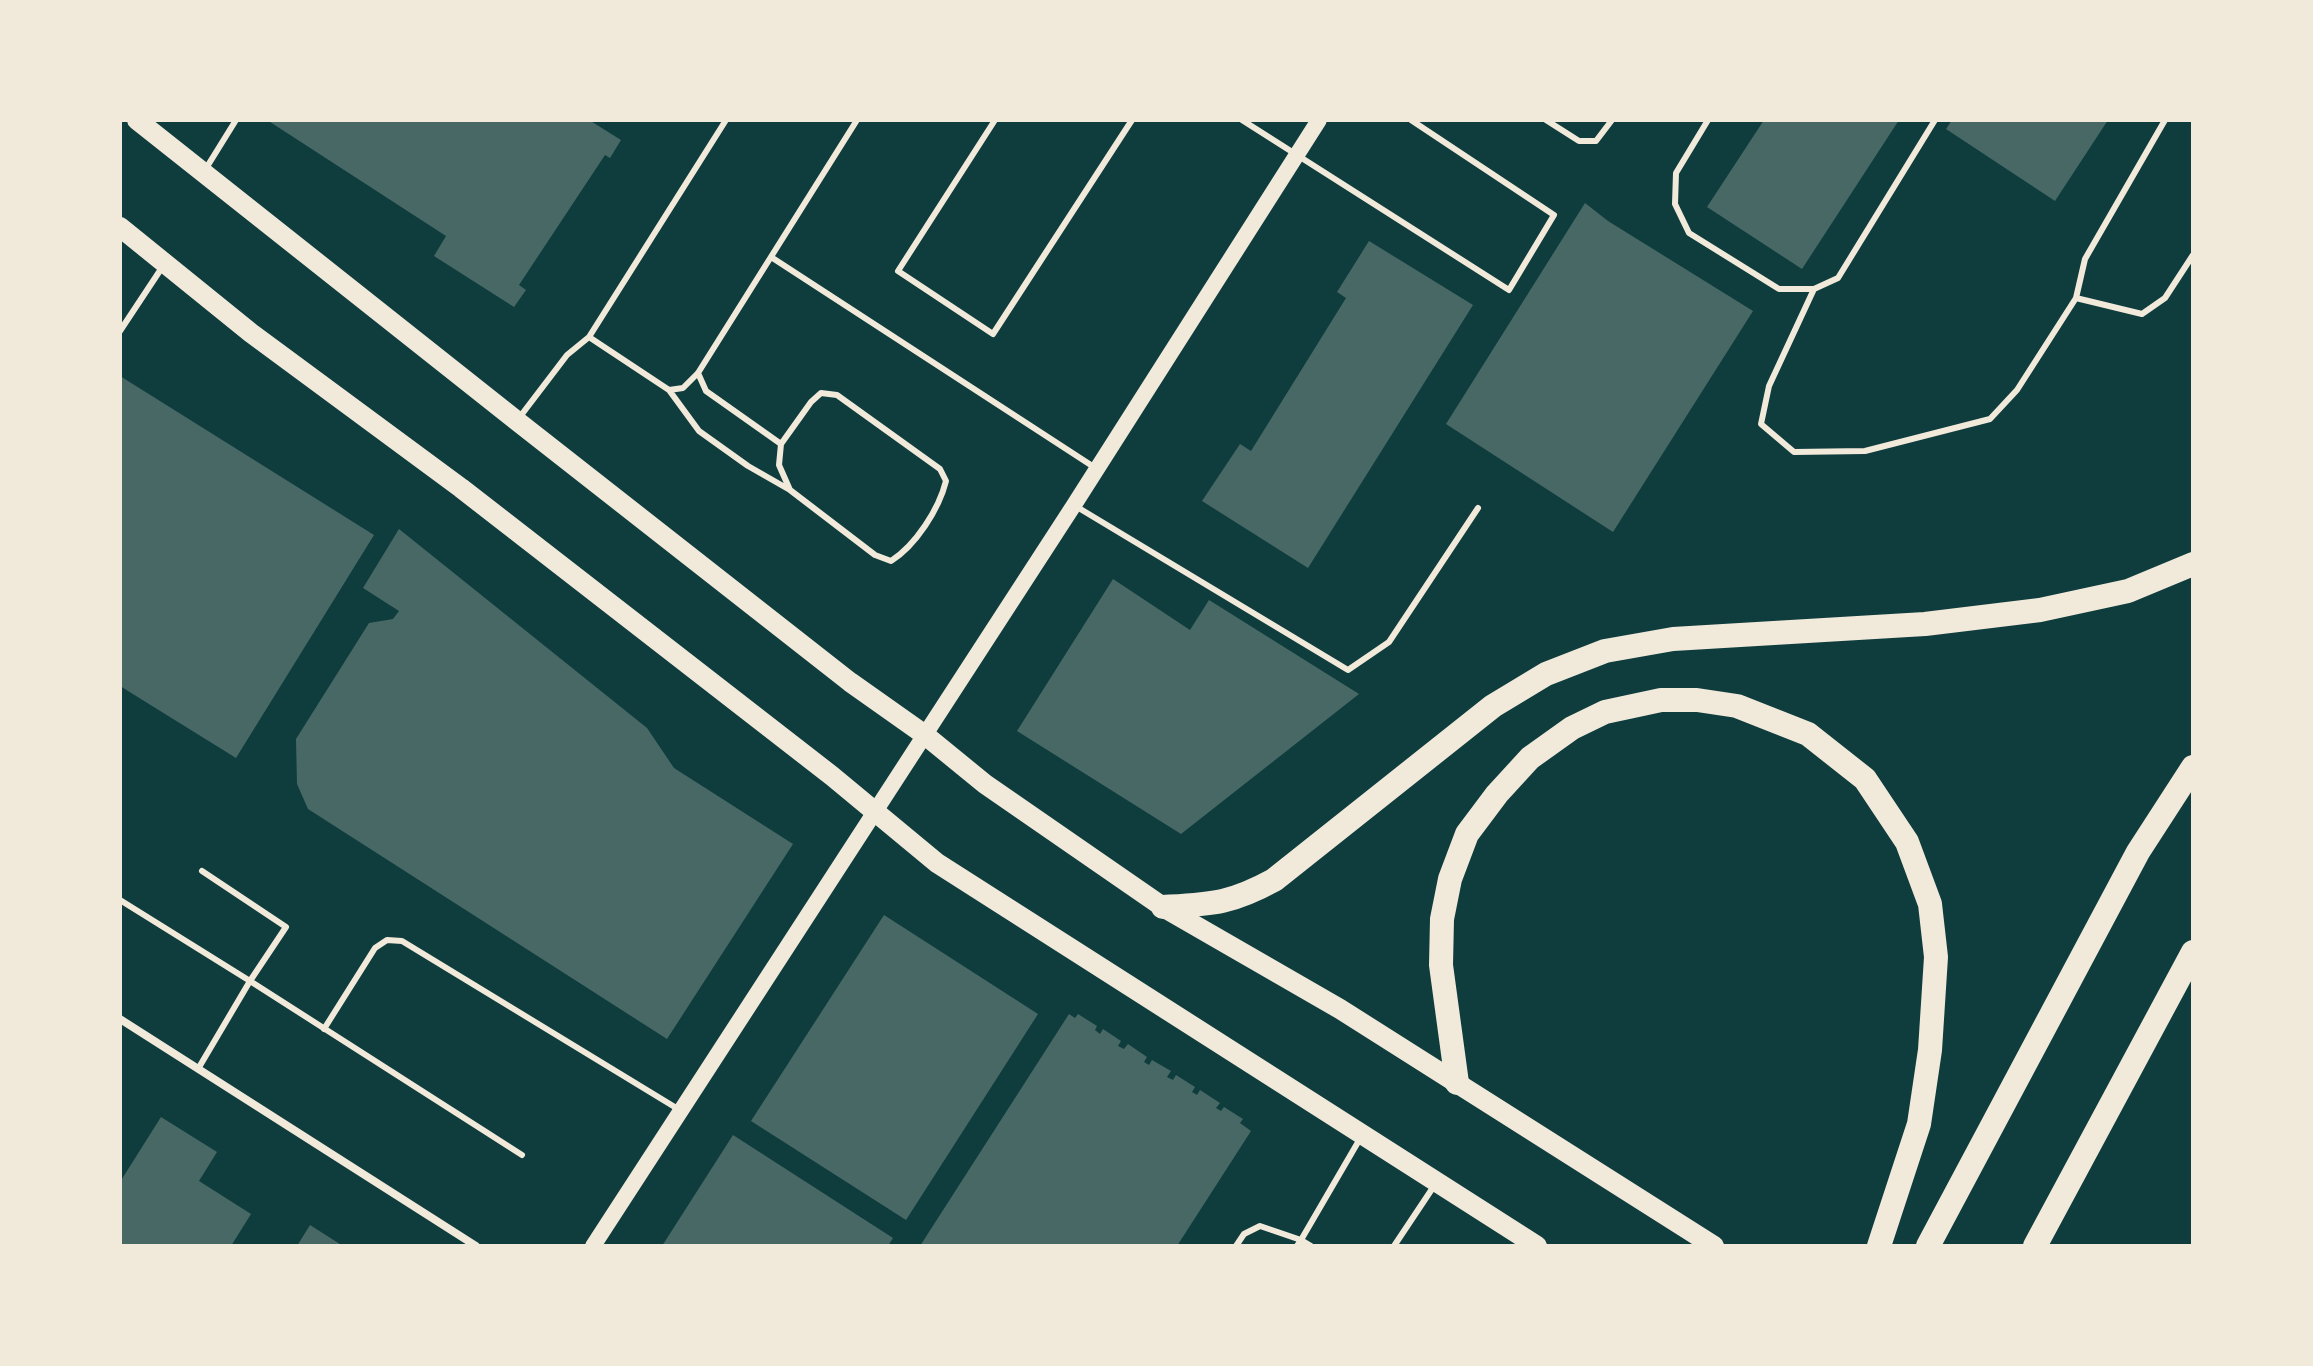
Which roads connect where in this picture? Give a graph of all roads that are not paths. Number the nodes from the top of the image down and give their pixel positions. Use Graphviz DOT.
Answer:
graph roads {
  1 [pos="137,120"];
  2 [pos="236,120"];
  3 [pos="726,120"];
  4 [pos="857,120"];
  5 [pos="995,120"];
  6 [pos="1132,120"];
  7 [pos="1242,120"];
  8 [pos="1319,120"];
  9 [pos="1411,120"];
  10 [pos="1546,120"];
  11 [pos="1612,120"];
  12 [pos="1708,120"];
  13 [pos="1935,120"];
  14 [pos="2165,120"];
  15 [pos="1296,155"];
  16 [pos="203,173"];
  17 [pos="120,227"];
  18 [pos="2193,255"];
  19 [pos="771,257"];
  20 [pos="165,263"];
  21 [pos="1814,289"];
  22 [pos="2076,298"];
  23 [pos="120,331"];
  24 [pos="589,337"];
  25 [pos="698,373"];
  26 [pos="669,390"];
  27 [pos="517,421"];
  28 [pos="781,444"];
  29 [pos="1097,469"];
  30 [pos="790,490"];
  31 [pos="1074,505"];
  32 [pos="1478,508"];
  33 [pos="2193,564"];
  34 [pos="925,735"];
  35 [pos="2193,767"];
  36 [pos="876,811"];
  37 [pos="202,871"];
  38 [pos="120,900"];
  39 [pos="1163,907"];
  40 [pos="2193,952"];
  41 [pos="250,981"];
  42 [pos="120,1019"];
  43 [pos="324,1029"];
  44 [pos="198,1069"];
  45 [pos="1457,1083"];
  46 [pos="681,1111"];
  47 [pos="1363,1134"];
  48 [pos="522,1155"];
  49 [pos="1437,1182"];
  50 [pos="1299,1243"];
  51 [pos="476,1246"];
  52 [pos="593,1246"];
  53 [pos="1236,1246"];
  54 [pos="1311,1246"];
  55 [pos="1394,1246"];
  56 [pos="1537,1246"];
  57 [pos="1714,1246"];
  58 [pos="1879,1246"];
  59 [pos="1928,1246"];
  60 [pos="2035,1246"];
  1 -- 16 [label="main road"];
  2 -- 16 [label="lane"];
  3 -- 24 [label="lane"];
  4 -- 19 [label="lane"];
  5 -- 6 [label="lane"];
  7 -- 15 [label="lane"];
  8 -- 15 [label="main road"];
  9 -- 15 [label="lane"];
  10 -- 11 [label="lane"];
  12 -- 21 [label="lane"];
  13 -- 21 [label="lane"];
  14 -- 22 [label="lane"];
  15 -- 29 [label="main road"];
  16 -- 27 [label="main road"];
  17 -- 20 [label="main road"];
  18 -- 22 [label="lane"];
  19 -- 25 [label="lane"];
  19 -- 29 [label="lane"];
  20 -- 23 [label="lane"];
  20 -- 36 [label="main road"];
  21 -- 22 [label="lane"];
  24 -- 26 [label="lane"];
  24 -- 27 [label="lane"];
  25 -- 26 [label="lane"];
  25 -- 28 [label="lane"];
  26 -- 30 [label="lane"];
  27 -- 34 [label="main road"];
  28 -- 30 [label="lane"];
  28 -- 30 [label="lane"];
  29 -- 31 [label="main road"];
  31 -- 32 [label="lane"];
  31 -- 34 [label="main road"];
  33 -- 39 [label="highway"];
  34 -- 36 [label="main road"];
  34 -- 39 [label="main road"];
  35 -- 59 [label="highway"];
  36 -- 46 [label="main road"];
  36 -- 47 [label="main road"];
  37 -- 41 [label="lane"];
  38 -- 41 [label="lane"];
  39 -- 45 [label="main road"];
  40 -- 60 [label="highway"];
  41 -- 43 [label="lane"];
  41 -- 44 [label="lane"];
  42 -- 44 [label="street"];
  43 -- 46 [label="lane"];
  43 -- 48 [label="lane"];
  44 -- 51 [label="street"];
  45 -- 57 [label="main road"];
  45 -- 58 [label="highway"];
  46 -- 52 [label="main road"];
  47 -- 49 [label="main road"];
  47 -- 50 [label="lane"];
  49 -- 55 [label="lane"];
  49 -- 56 [label="main road"];
  50 -- 53 [label="lane"];
  50 -- 54 [label="lane"];
}
